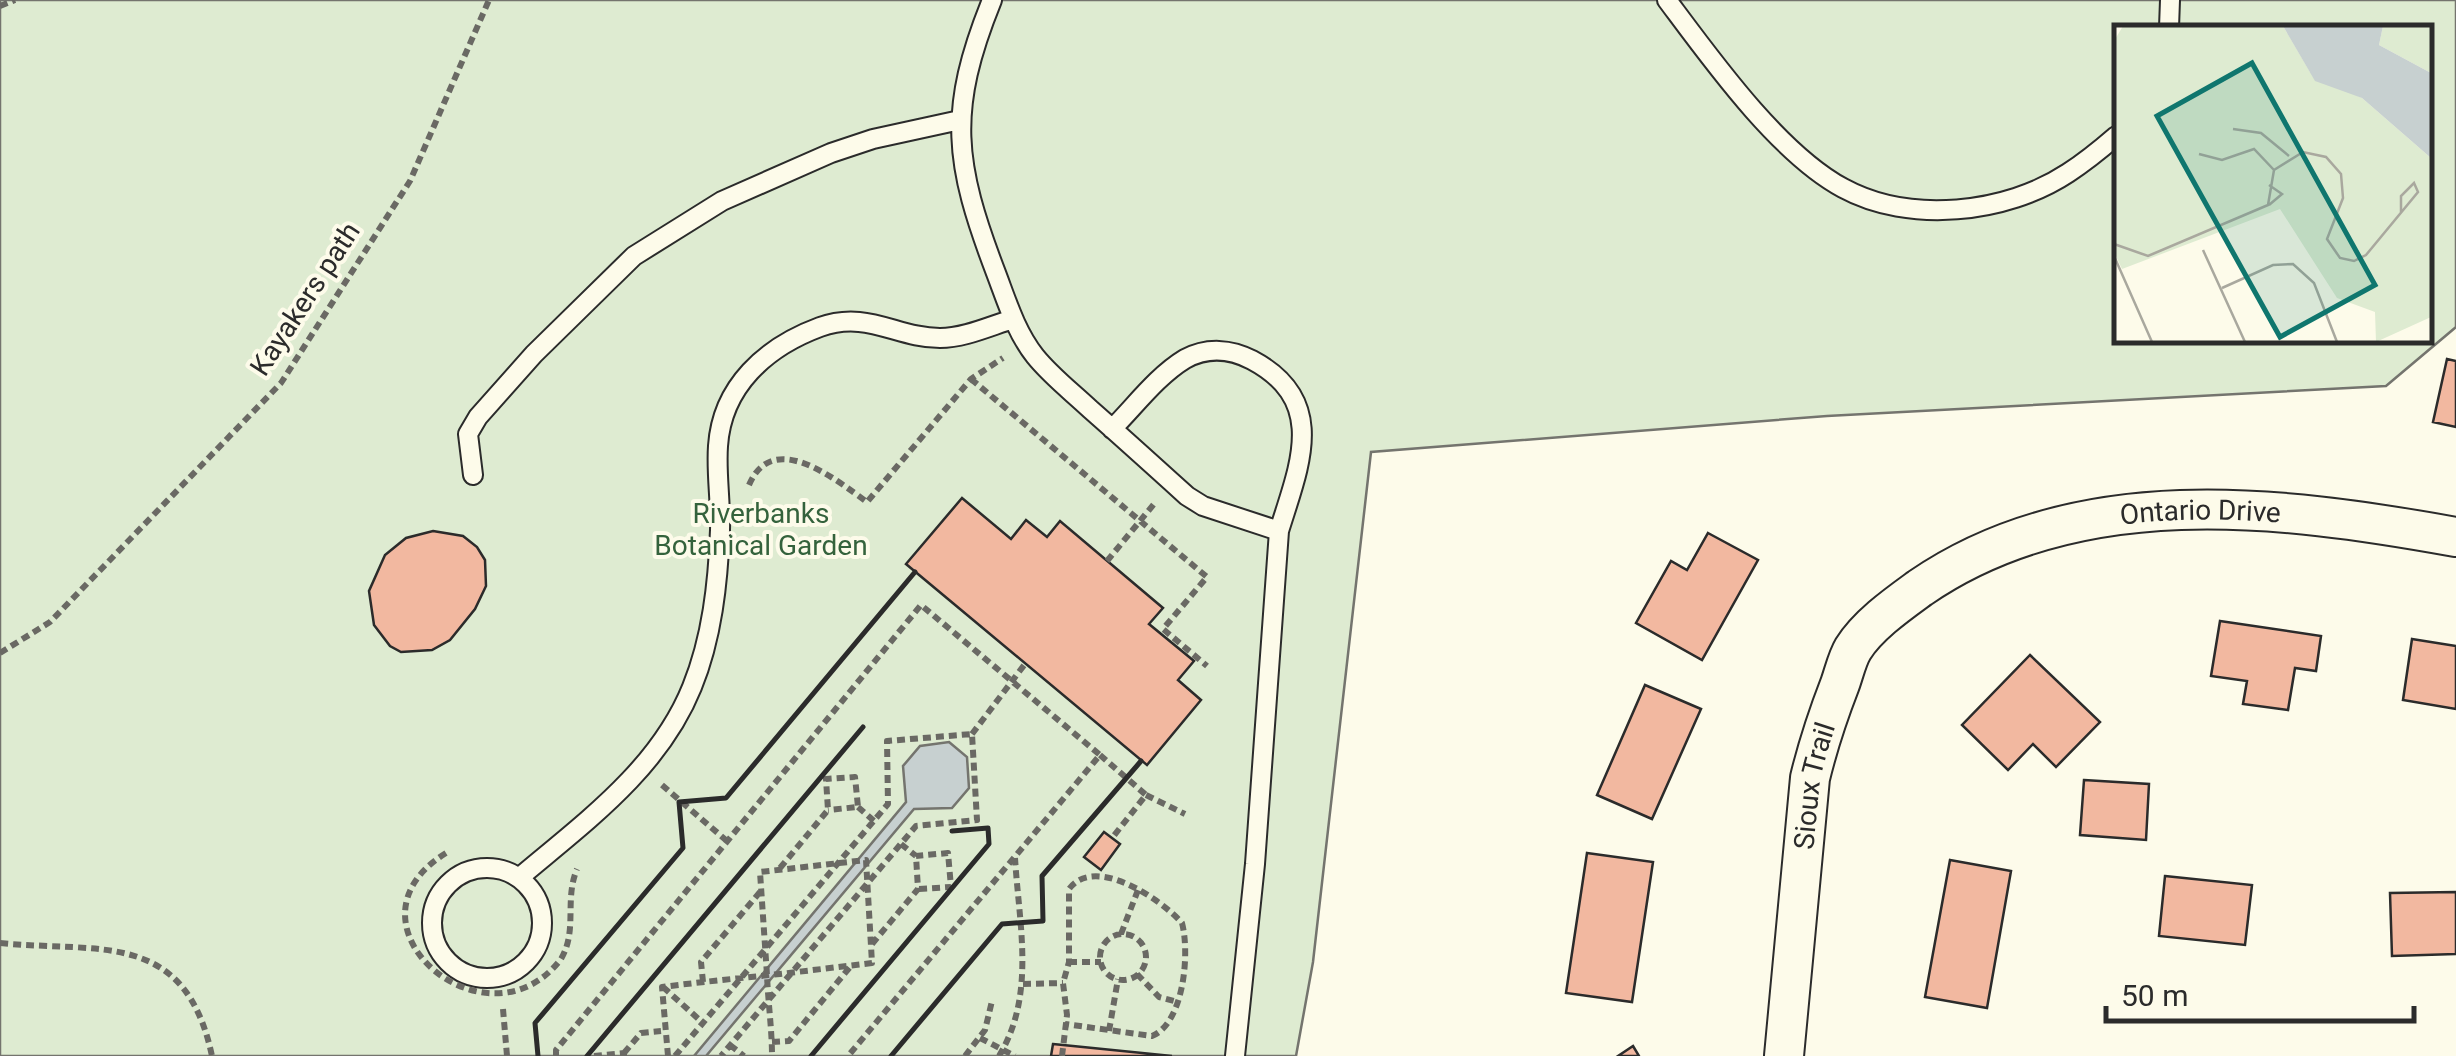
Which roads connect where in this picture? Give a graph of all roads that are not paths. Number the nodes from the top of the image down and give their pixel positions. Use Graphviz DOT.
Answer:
graph roads {
  1 [pos="992,0"];
  2 [pos="1668,0"];
  3 [pos="960,120"];
  4 [pos="2114,138"];
  5 [pos="1013,318"];
  6 [pos="1112,429"];
  7 [pos="472,475"];
  8 [pos="1279,530"];
  9 [pos="2456,537"];
  10 [pos="1952,566"];
  11 [pos="520,877"];
  12 [pos="1235,1056"];
  13 [pos="1784,1056"];
  1 -- 3 [label="lane"];
  2 -- 4 [label="lane"];
  3 -- 5 [label="lane"];
  3 -- 7 [label="lane"];
  5 -- 6 [label="lane"];
  5 -- 11 [label="lane"];
  6 -- 8 [label="lane"];
  6 -- 8 [label="lane"];
  8 -- 12 [label="lane"];
  9 -- 10 [label="street, Ontario Drive"];
  10 -- 13 [label="street, Sioux Trail"];
  11 -- 11 [label="lane"];
}
